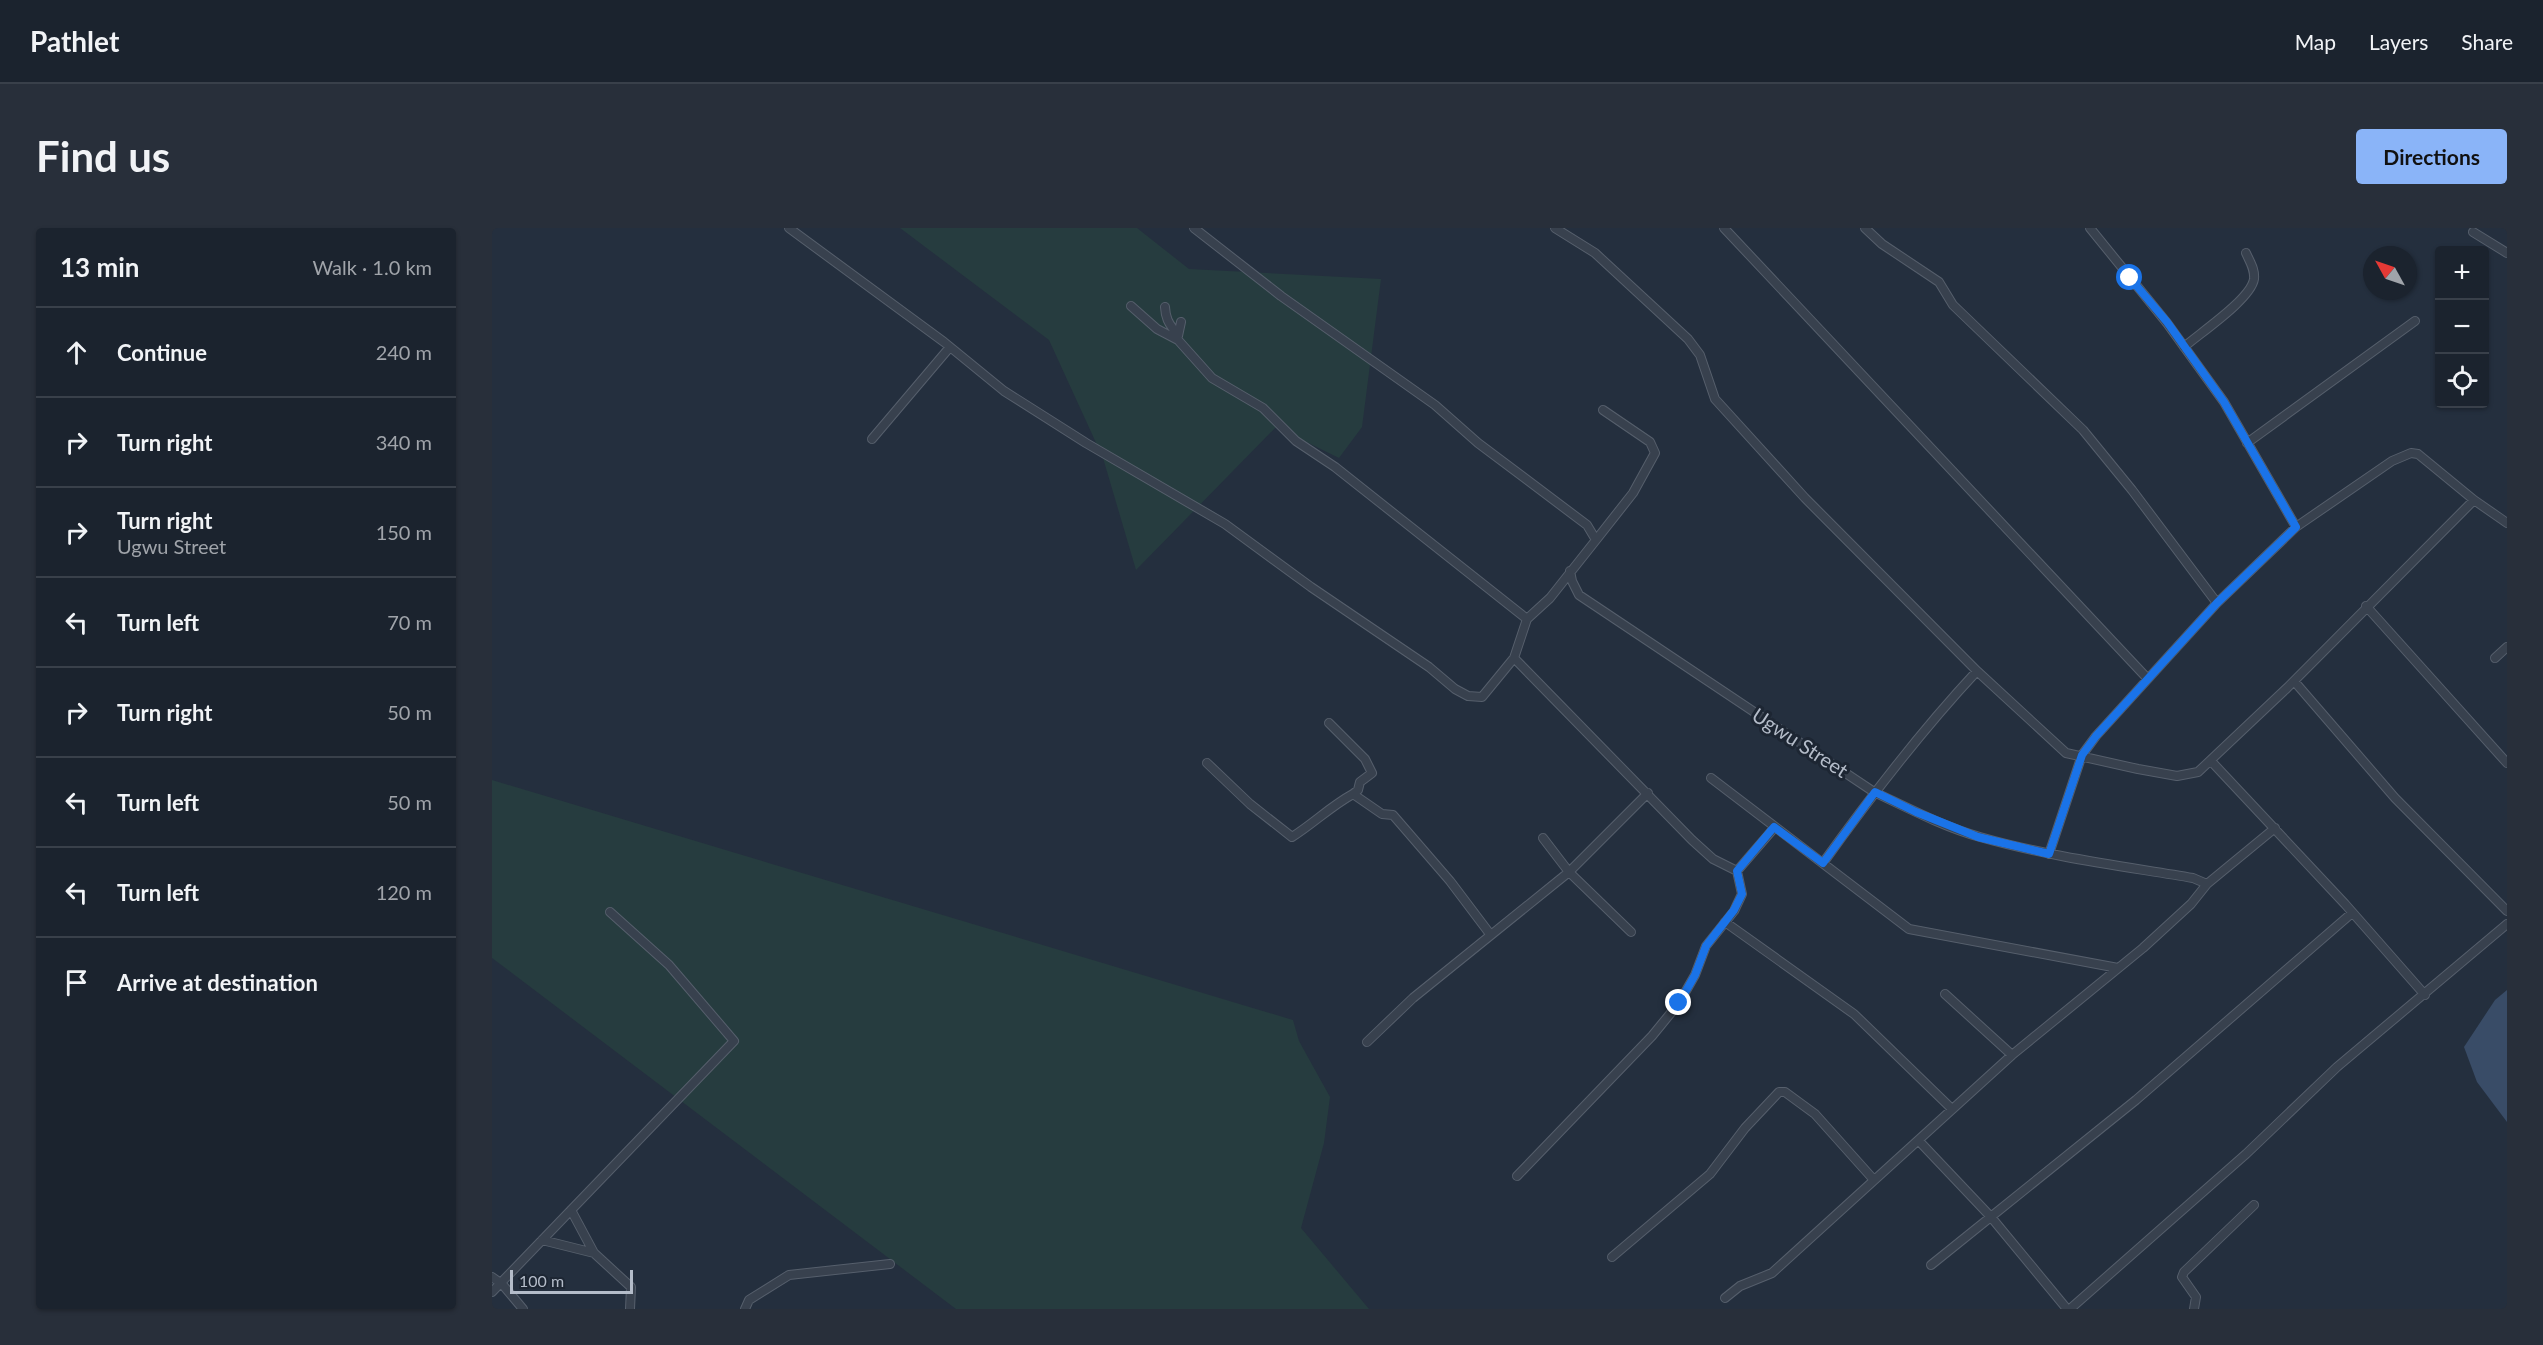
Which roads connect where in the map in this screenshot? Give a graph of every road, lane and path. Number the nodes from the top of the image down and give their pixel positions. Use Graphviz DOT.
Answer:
graph roads {
  1 [pos="789,228"];
  2 [pos="1194,228"];
  3 [pos="1555,228"];
  4 [pos="1724,228"];
  5 [pos="1865,228"];
  6 [pos="2090,228"];
  7 [pos="2473,232"];
  8 [pos="2246,253"];
  9 [pos="2507,253"];
  10 [pos="1131,306"];
  11 [pos="1165,307"];
  12 [pos="2415,321"];
  13 [pos="1181,322"];
  14 [pos="1178,338"];
  15 [pos="950,346"];
  16 [pos="2184,347"];
  17 [pos="1603,410"];
  18 [pos="872,439"];
  19 [pos="2247,443"];
  20 [pos="2474,500"];
  21 [pos="2507,523"];
  22 [pos="2296,527"];
  23 [pos="1596,540"];
  24 [pos="1570,571"];
  25 [pos="2217,603"];
  26 [pos="2366,606"];
  27 [pos="1527,619"];
  28 [pos="2507,647"];
  29 [pos="1514,658"];
  30 [pos="2495,658"];
  31 [pos="1977,671"];
  32 [pos="2147,678"];
  33 [pos="2294,681"];
  34 [pos="1329,723"];
  35 [pos="2082,755"];
  36 [pos="2211,762"];
  37 [pos="1207,763"];
  38 [pos="2507,763"];
  39 [pos="1710,778"];
  40 [pos="1875,792"];
  41 [pos="1648,793"];
  42 [pos="1353,794"];
  43 [pos="1774,827"];
  44 [pos="2275,828"];
  45 [pos="1543,838"];
  46 [pos="2049,854"];
  47 [pos="1823,863"];
  48 [pos="1737,871"];
  49 [pos="1569,872"];
  50 [pos="2207,884"];
  51 [pos="2507,911"];
  52 [pos="610,912"];
  53 [pos="2352,913"];
  54 [pos="1725,922"];
  55 [pos="2507,924"];
  56 [pos="1631,932"];
  57 [pos="1490,934"];
  58 [pos="2118,968"];
  59 [pos="1945,994"];
  60 [pos="2425,995"];
  61 [pos="1367,1042"];
  62 [pos="2012,1055"];
  63 [pos="1952,1109"];
  64 [pos="1919,1140"];
  65 [pos="1517,1176"];
  66 [pos="1874,1179"];
  67 [pos="2254,1205"];
  68 [pos="571,1210"];
  69 [pos="1991,1217"];
  70 [pos="542,1240"];
  71 [pos="594,1253"];
  72 [pos="1612,1257"];
  73 [pos="890,1264"];
  74 [pos="1931,1265"];
  75 [pos="492,1277"];
  76 [pos="502,1284"];
  77 [pos="492,1292"];
  78 [pos="1725,1298"];
  79 [pos="523,1309"];
  80 [pos="630,1309"];
  81 [pos="745,1309"];
  82 [pos="2068,1309"];
  83 [pos="2194,1309"];
  1 -- 15 [label="street"];
  2 -- 23 [label="street"];
  3 -- 31 [label="street"];
  4 -- 32 [label="street"];
  5 -- 25 [label="street"];
  6 -- 16 [label="street"];
  7 -- 9 [label="street"];
  8 -- 16 [label="street"];
  10 -- 14 [label="street"];
  11 -- 14 [label="street"];
  12 -- 19 [label="street"];
  13 -- 14 [label="street"];
  14 -- 27 [label="street"];
  15 -- 18 [label="street"];
  15 -- 29 [label="street"];
  16 -- 19 [label="street"];
  17 -- 23 [label="street"];
  19 -- 22 [label="street"];
  20 -- 21 [label="street"];
  20 -- 22 [label="street"];
  20 -- 26 [label="street"];
  22 -- 25 [label="street"];
  23 -- 24 [label="street"];
  24 -- 27 [label="street"];
  24 -- 40 [label="street, Ugwu Street"];
  25 -- 32 [label="street"];
  26 -- 33 [label="street"];
  26 -- 38 [label="street"];
  27 -- 29 [label="street"];
  28 -- 30 [label="street"];
  29 -- 41 [label="street"];
  31 -- 35 [label="street"];
  31 -- 40 [label="street"];
  32 -- 35 [label="street"];
  33 -- 36 [label="street"];
  33 -- 51 [label="street"];
  34 -- 42 [label="street"];
  35 -- 36 [label="street"];
  35 -- 46 [label="street"];
  36 -- 44 [label="street"];
  37 -- 42 [label="street"];
  39 -- 43 [label="street"];
  40 -- 46 [label="street, Ugwu Street"];
  40 -- 47 [label="street"];
  41 -- 48 [label="street"];
  41 -- 49 [label="street"];
  42 -- 57 [label="street"];
  43 -- 47 [label="street"];
  43 -- 48 [label="street"];
  44 -- 50 [label="street"];
  44 -- 53 [label="street"];
  45 -- 49 [label="street"];
  46 -- 50 [label="street, Ugwu Street"];
  47 -- 58 [label="street"];
  48 -- 54 [label="street"];
  49 -- 56 [label="street"];
  49 -- 57 [label="street"];
  50 -- 58 [label="street"];
  52 -- 68 [label="street"];
  53 -- 60 [label="street"];
  53 -- 69 [label="street"];
  54 -- 63 [label="street"];
  54 -- 65 [label="street"];
  55 -- 60 [label="street"];
  57 -- 61 [label="street"];
  58 -- 62 [label="street"];
  59 -- 62 [label="street"];
  60 -- 82 [label="street"];
  62 -- 63 [label="street"];
  63 -- 64 [label="street"];
  64 -- 66 [label="street"];
  64 -- 69 [label="street"];
  66 -- 72 [label="street"];
  66 -- 78 [label="street"];
  67 -- 83 [label="street"];
  68 -- 70 [label="street"];
  68 -- 71 [label="street"];
  69 -- 74 [label="street"];
  69 -- 82 [label="street"];
  70 -- 71 [label="street"];
  70 -- 76 [label="street"];
  71 -- 80 [label="street"];
  73 -- 81 [label="street"];
  75 -- 76 [label="street"];
  76 -- 77 [label="street"];
  76 -- 79 [label="street"];
}
